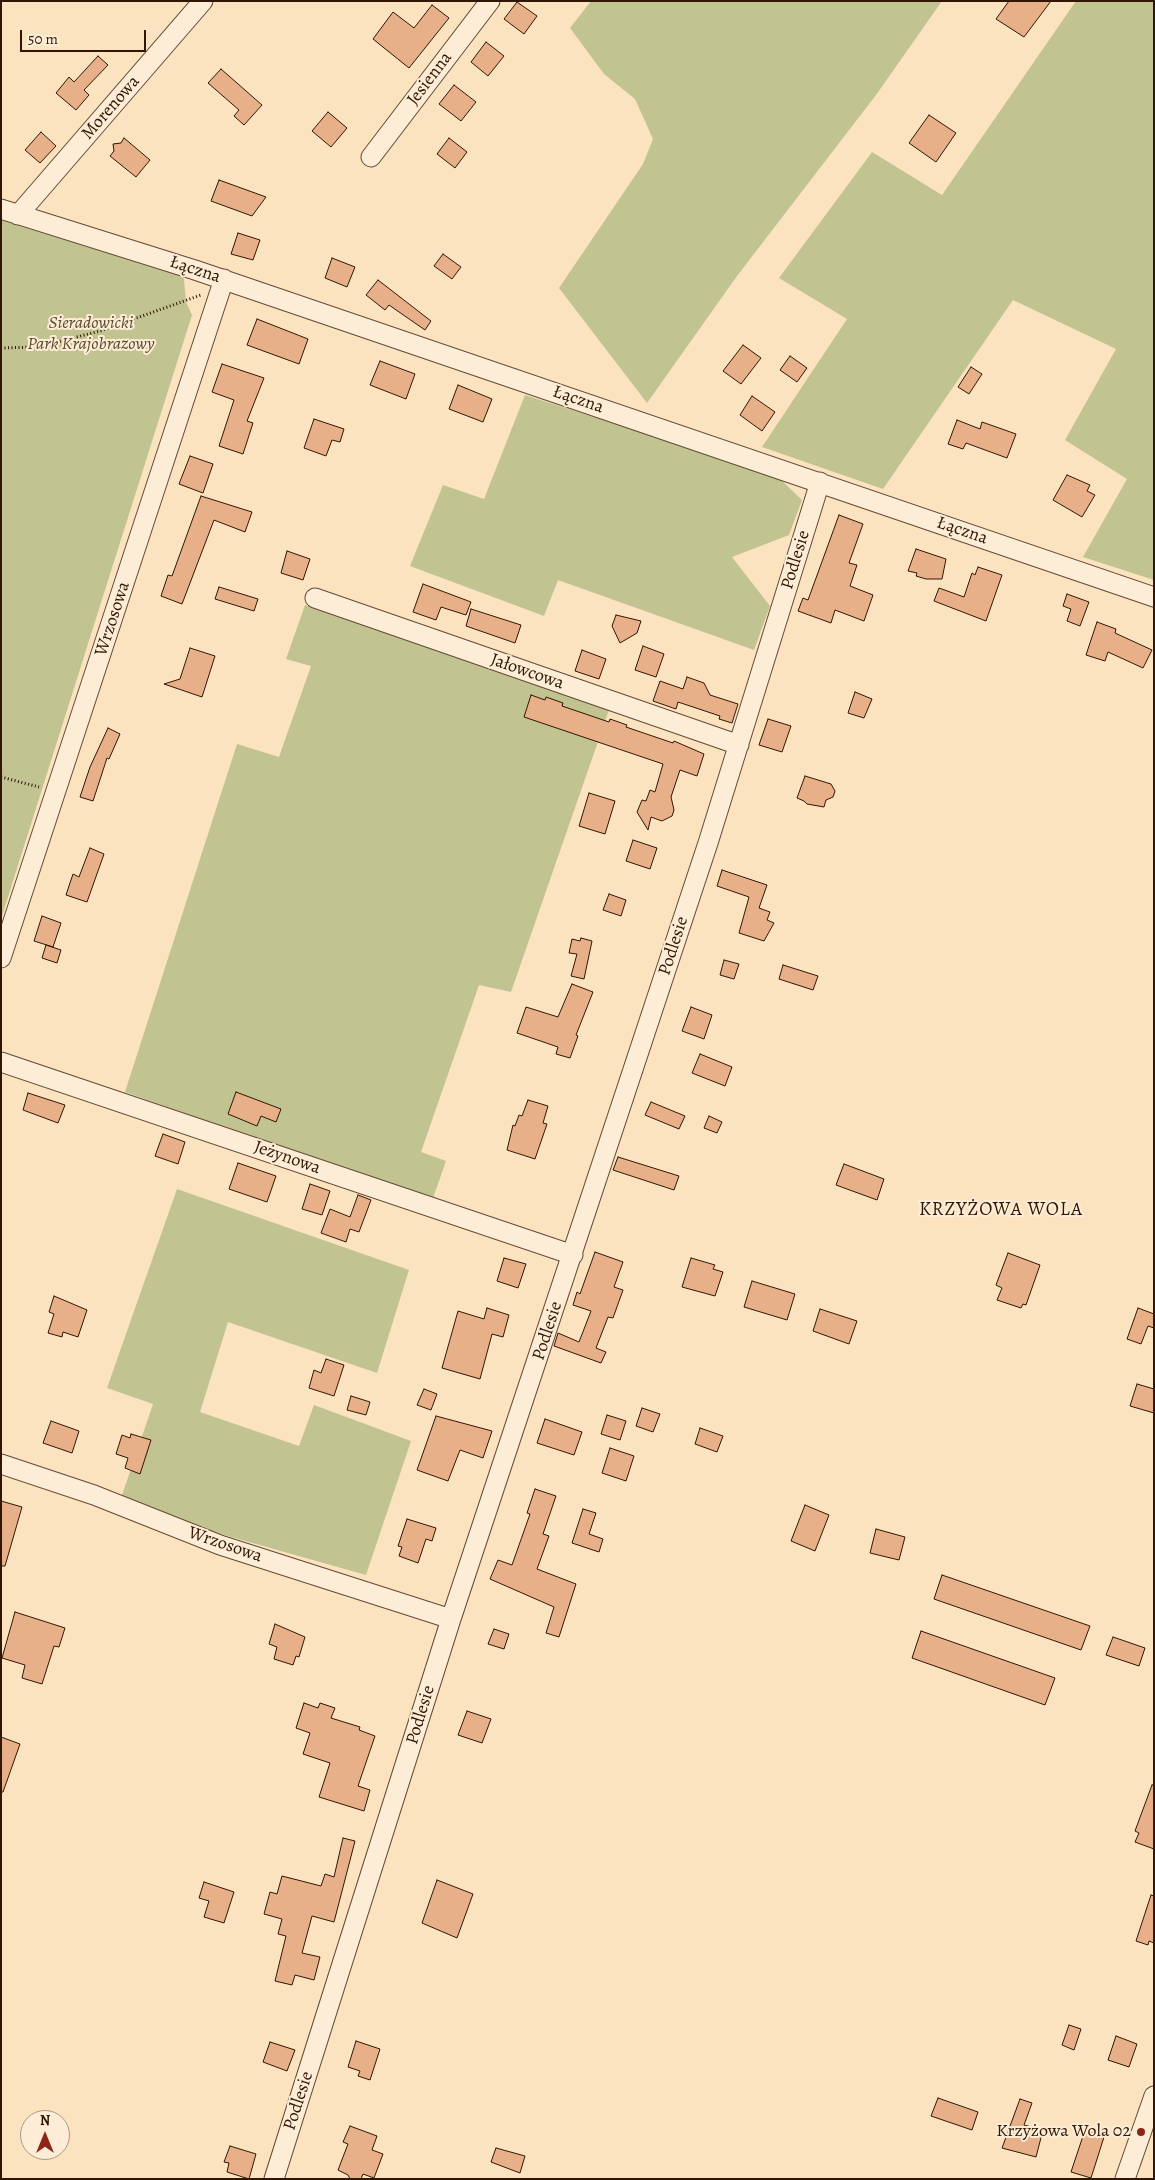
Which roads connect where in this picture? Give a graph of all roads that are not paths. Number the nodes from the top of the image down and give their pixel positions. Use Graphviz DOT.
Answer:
graph roads {
  1 [pos="203,1"];
  2 [pos="490,1"];
  3 [pos="371,157"];
  4 [pos="10,212"];
  5 [pos="224,279"];
  6 [pos="820,482"];
  7 [pos="315,598"];
  8 [pos="1154,598"];
  9 [pos="739,745"];
  10 [pos="1,958"];
  11 [pos="1,1062"];
  12 [pos="573,1255"];
  13 [pos="1,1464"];
  14 [pos="451,1619"];
  15 [pos="1154,2096"];
  16 [pos="274,2179"];
  17 [pos="1125,2179"];
  1 -- 4 [label="street, Morenowa"];
  2 -- 3 [label="street, Jesienna"];
  4 -- 5 [label="street, Łączna"];
  5 -- 6 [label="street, Łączna"];
  5 -- 10 [label="street, Wrzosowa"];
  6 -- 8 [label="street, Łączna"];
  6 -- 9 [label="street, Podlesie"];
  7 -- 9 [label="street, Jałowcowa"];
  9 -- 12 [label="street, Podlesie"];
  11 -- 12 [label="street, Jeżynowa"];
  12 -- 14 [label="street, Podlesie"];
  13 -- 14 [label="street, Wrzosowa"];
  14 -- 16 [label="street, Podlesie"];
  15 -- 17 [label="street"];
}
